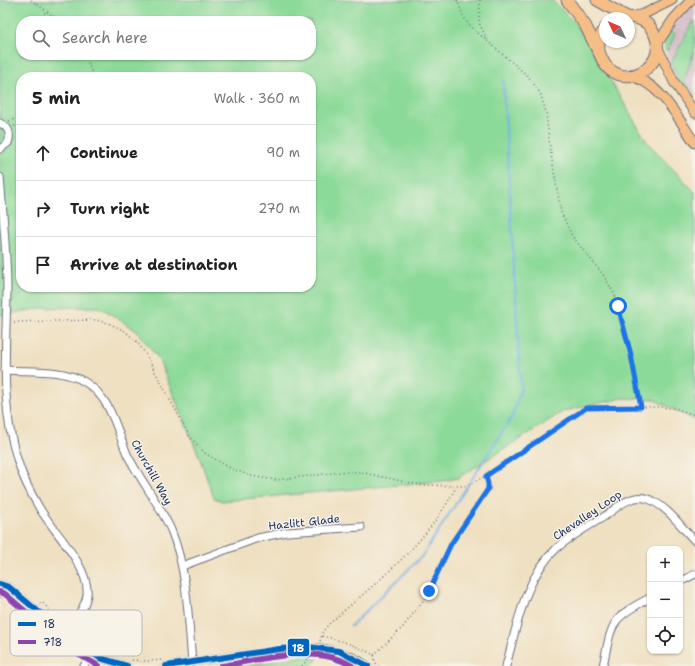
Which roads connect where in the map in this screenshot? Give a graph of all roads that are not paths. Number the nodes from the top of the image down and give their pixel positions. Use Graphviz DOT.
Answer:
graph roads {
  1 [pos="567,0"];
  2 [pos="597,0"];
  3 [pos="672,0"];
  4 [pos="692,0"];
  5 [pos="617,12"];
  6 [pos="635,16"];
  7 [pos="635,19"];
  8 [pos="657,45"];
  9 [pos="599,48"];
  10 [pos="599,53"];
  11 [pos="626,76"];
  12 [pos="695,113"];
  13 [pos="0,123"];
  14 [pos="695,143"];
  15 [pos="0,149"];
  16 [pos="0,177"];
  17 [pos="5,370"];
  18 [pos="361,527"];
  19 [pos="695,541"];
  20 [pos="182,566"];
  21 [pos="695,574"];
  22 [pos="683,580"];
  23 [pos="0,584"];
  24 [pos="0,593"];
  25 [pos="24,599"];
  26 [pos="647,600"];
  27 [pos="37,610"];
  28 [pos="80,610"];
  29 [pos="90,656"];
  30 [pos="99,656"];
  31 [pos="167,662"];
  32 [pos="192,662"];
  33 [pos="127,663"];
  34 [pos="84,666"];
  35 [pos="368,666"];
  36 [pos="506,666"];
  37 [pos="603,666"];
  1 -- 10 [label="highway"];
  2 -- 5 [label="highway"];
  3 -- 6 [label="main road"];
  4 -- 8 [label="main road"];
  7 -- 8 [label="highway"];
  8 -- 11 [label="highway"];
  8 -- 12 [label="main road"];
  9 -- 10 [label="highway"];
  10 -- 11 [label="highway"];
  11 -- 14 [label="main road"];
  13 -- 15 [label="street"];
  16 -- 17 [label="street"];
  17 -- 20 [label="street, Churchill Way"];
  17 -- 28 [label="street"];
  18 -- 20 [label="street, Hazlitt Glade"];
  19 -- 36 [label="street, Chevalley Loop"];
  20 -- 32 [label="street, Churchill Way"];
  21 -- 22 [label="street"];
  23 -- 25 [label="street"];
  24 -- 25 [label="street"];
  25 -- 27 [label="street"];
  26 -- 37 [label="street"];
  29 -- 34 [label="street"];
  30 -- 33 [label="street"];
  31 -- 32 [label="street"];
  32 -- 35 [label="street"];
}
